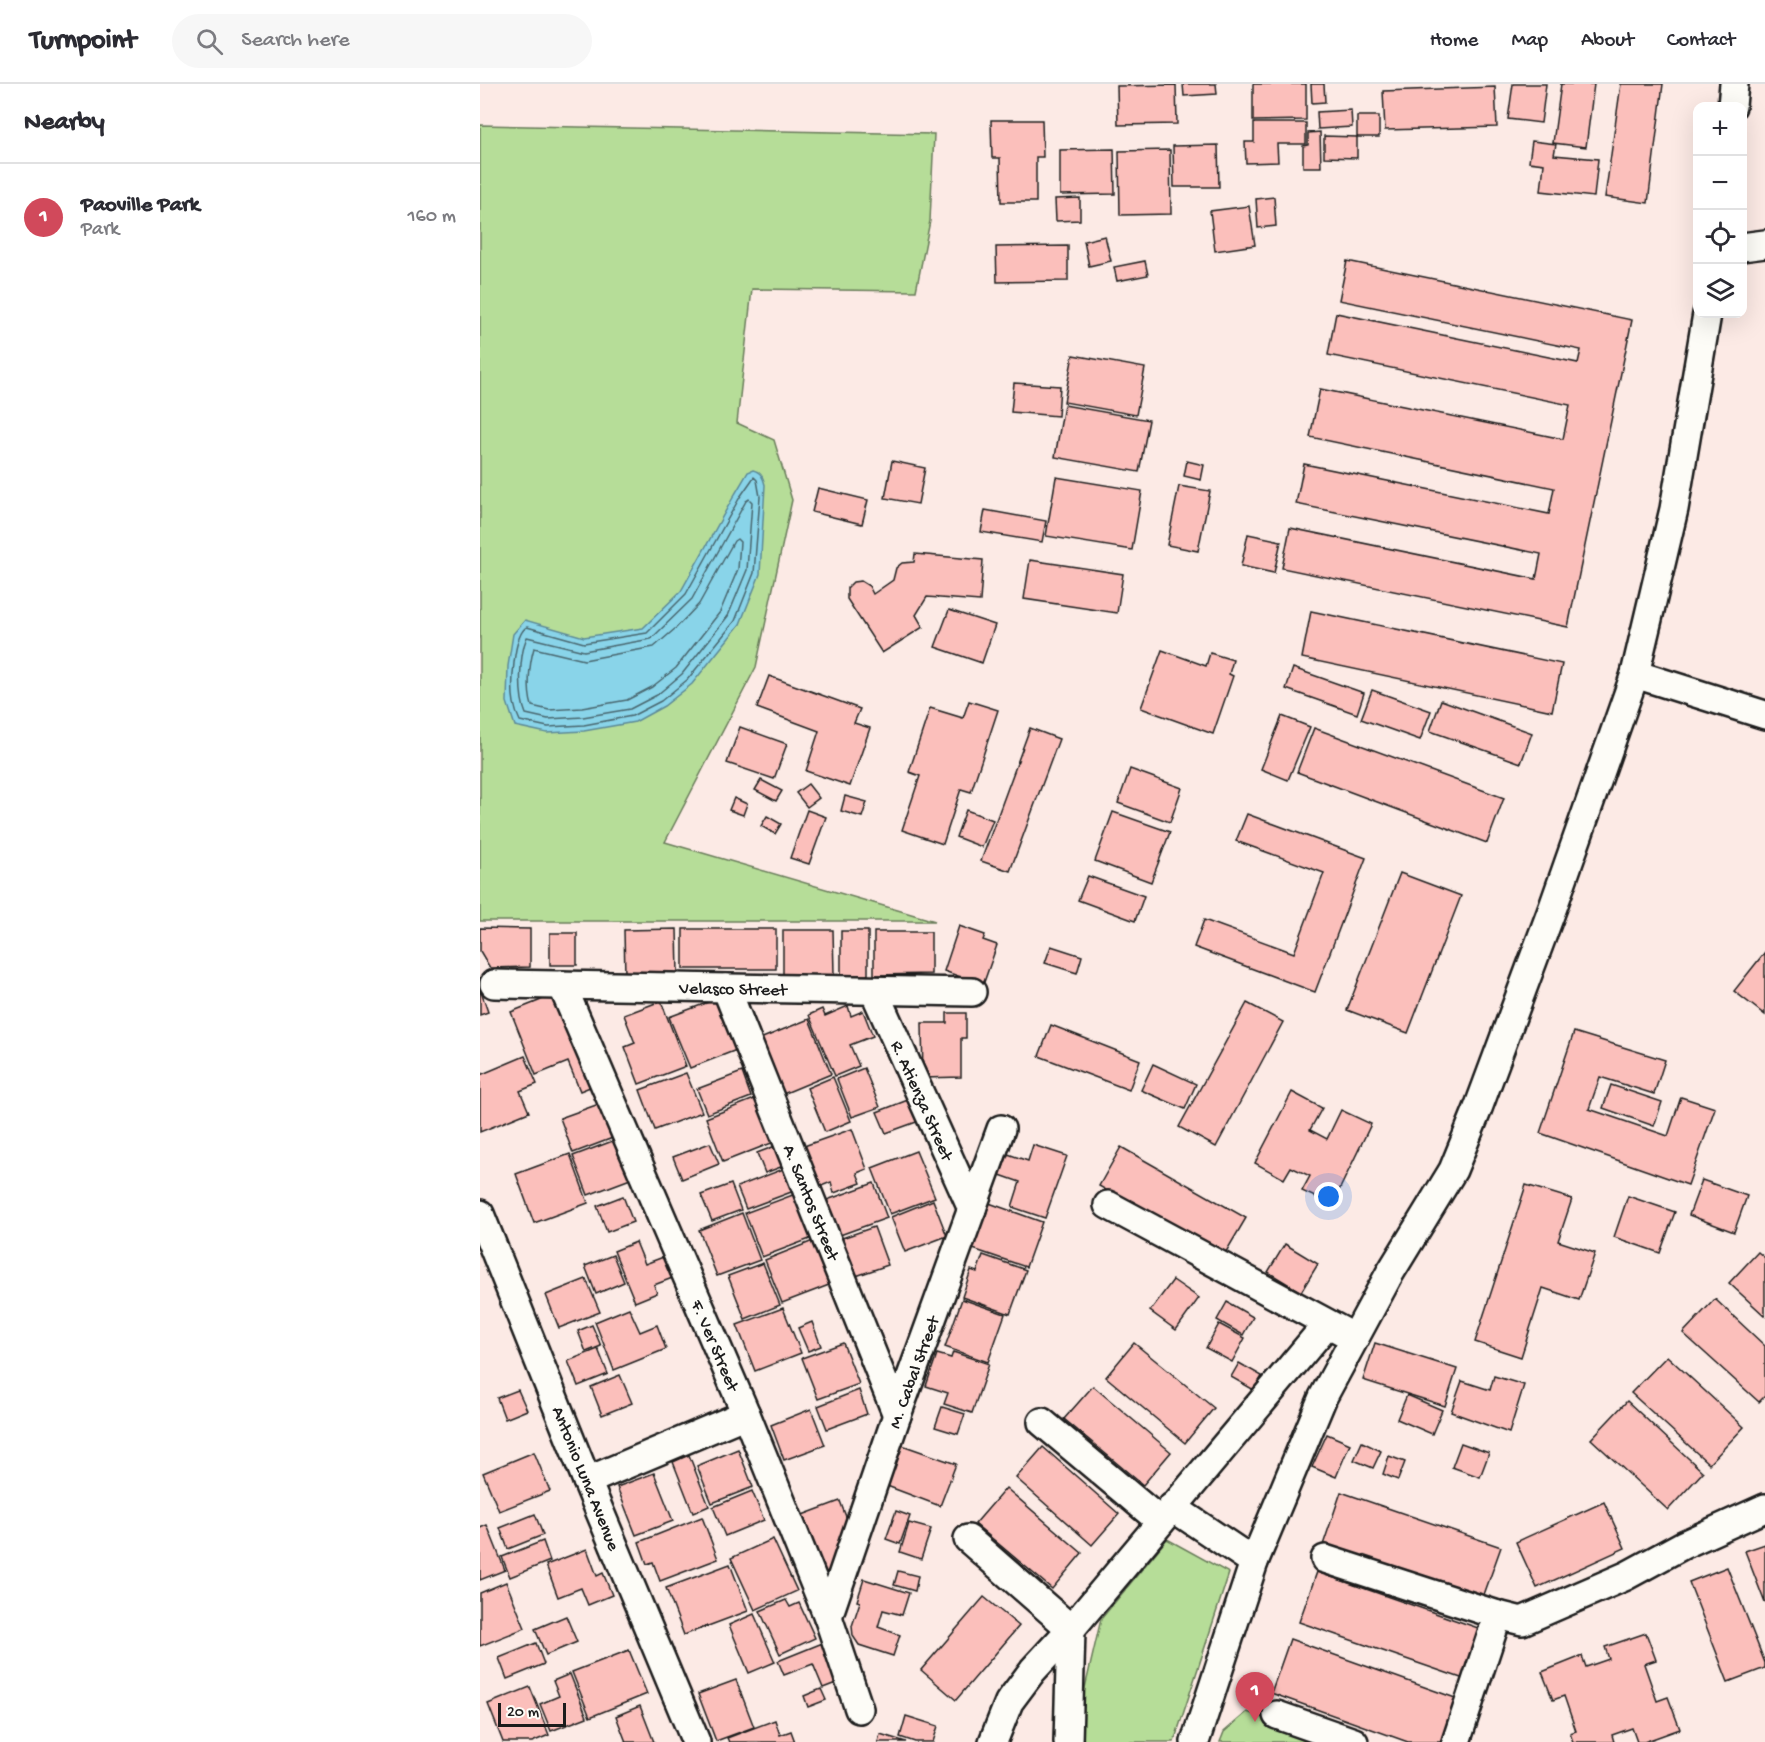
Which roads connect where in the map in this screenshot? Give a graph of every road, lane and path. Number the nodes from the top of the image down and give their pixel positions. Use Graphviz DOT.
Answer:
graph roads {
  1 [pos="1734,84"];
  2 [pos="1732,102"];
  3 [pos="1765,244"];
  4 [pos="1747,246"];
  5 [pos="1706,318"];
  6 [pos="1635,675"];
  7 [pos="1765,715"];
  8 [pos="494,984"];
  9 [pos="562,985"];
  10 [pos="726,988"];
  11 [pos="874,990"];
  12 [pos="972,992"];
  13 [pos="1001,1129"];
  14 [pos="1108,1205"];
  15 [pos="972,1209"];
  16 [pos="480,1214"];
  17 [pos="1327,1324"];
  18 [pos="1354,1336"];
  19 [pos="746,1414"];
  20 [pos="897,1415"];
  21 [pos="1042,1422"];
  22 [pos="587,1481"];
  23 [pos="1765,1508"];
  24 [pos="1166,1514"];
  25 [pos="968,1539"];
  26 [pos="1325,1559"];
  27 [pos="1254,1562"];
  28 [pos="1498,1615"];
  29 [pos="828,1617"];
  30 [pos="1071,1629"];
  31 [pos="859,1709"];
  32 [pos="1277,1715"];
  33 [pos="696,1742"];
  34 [pos="993,1742"];
  35 [pos="1068,1742"];
  36 [pos="1195,1742"];
  37 [pos="1354,1742"];
  38 [pos="1456,1742"];
  1 -- 2 [label="street"];
  3 -- 4 [label="street"];
  5 -- 6 [label="street"];
  6 -- 7 [label="street"];
  6 -- 18 [label="street"];
  8 -- 9 [label="street, Velasco Street"];
  9 -- 10 [label="street, Velasco Street"];
  9 -- 19 [label="street, F. Ver Street"];
  10 -- 11 [label="street, Velasco Street"];
  10 -- 20 [label="street, A. Santos Street"];
  11 -- 12 [label="street, Velasco Street"];
  11 -- 15 [label="street, R. Atienza Street"];
  13 -- 15 [label="street, M. Cabal Street"];
  14 -- 17 [label="street"];
  15 -- 20 [label="street, M. Cabal Street"];
  16 -- 22 [label="street, Antonio Luna Avenue"];
  17 -- 18 [label="street"];
  17 -- 24 [label="street"];
  18 -- 27 [label="street"];
  19 -- 22 [label="street"];
  19 -- 29 [label="street, F. Ver Street"];
  20 -- 29 [label="street, M. Cabal Street"];
  21 -- 24 [label="street"];
  22 -- 33 [label="street, Antonio Luna Avenue"];
  23 -- 28 [label="street"];
  24 -- 27 [label="street"];
  24 -- 30 [label="street"];
  25 -- 30 [label="street"];
  26 -- 28 [label="street"];
  27 -- 36 [label="street"];
  28 -- 38 [label="street"];
  29 -- 31 [label="street, F. Ver Street"];
  30 -- 34 [label="street"];
  30 -- 35 [label="street"];
  32 -- 37 [label="street"];
}
